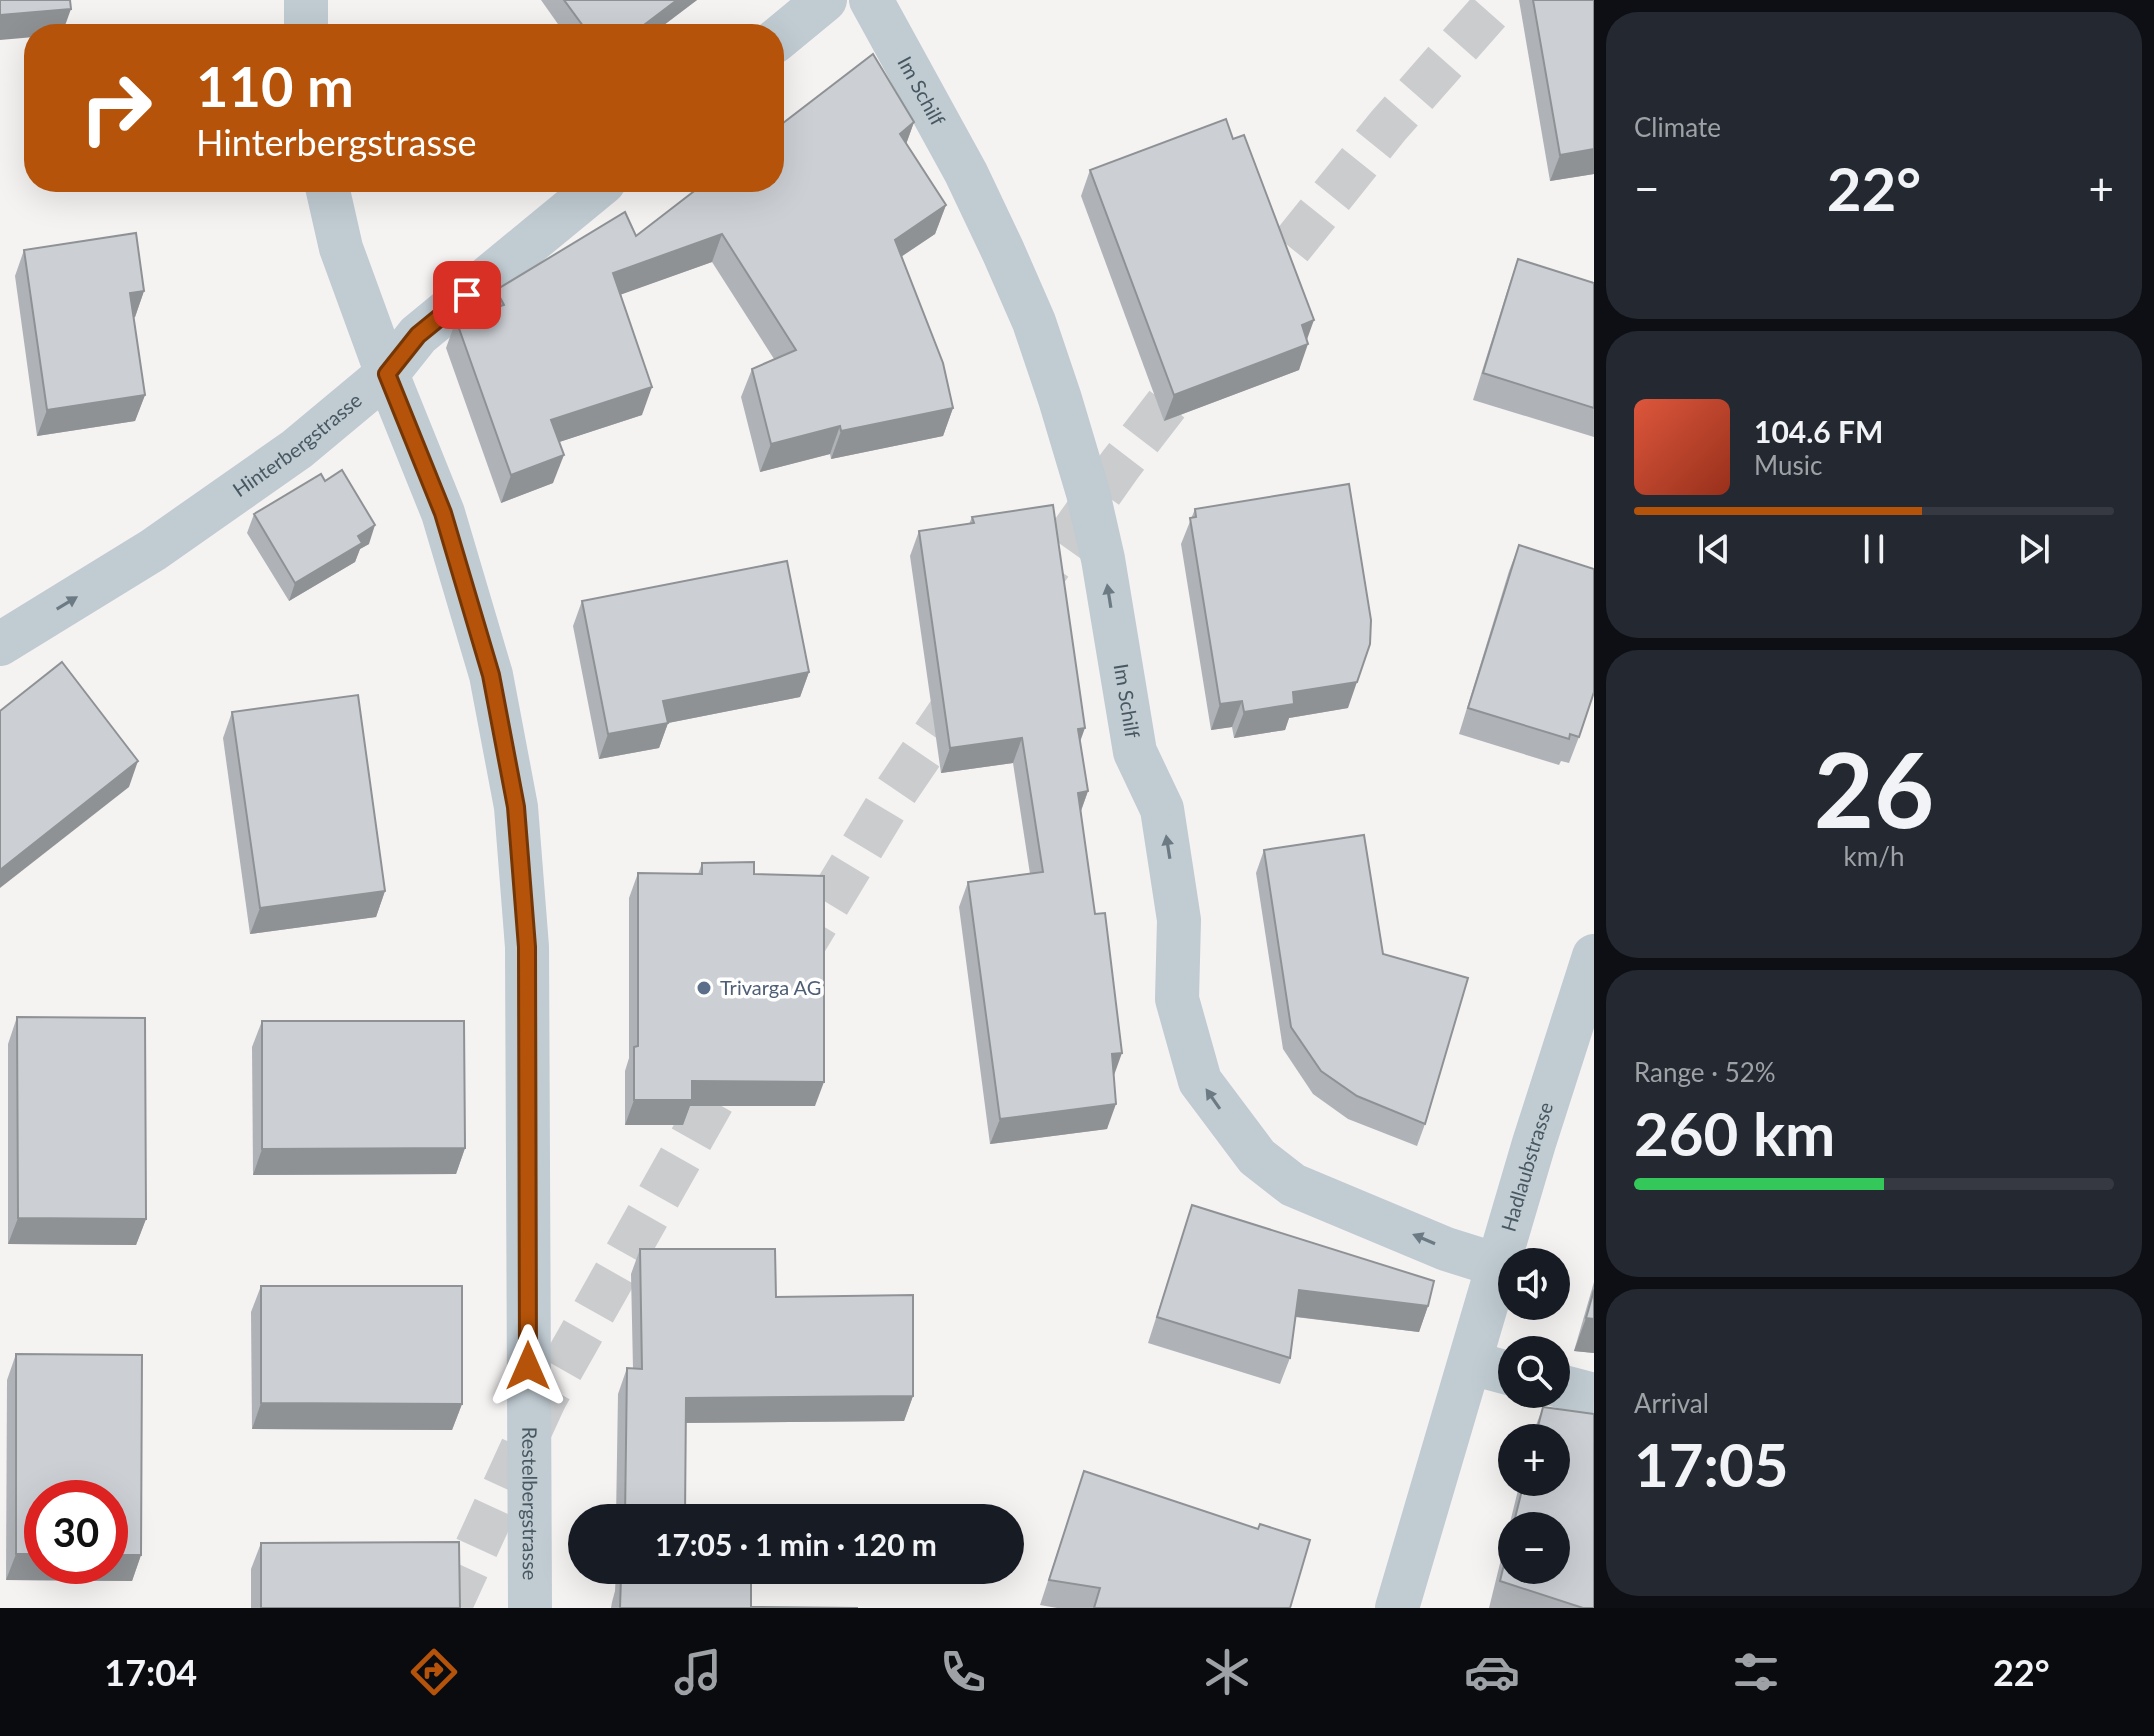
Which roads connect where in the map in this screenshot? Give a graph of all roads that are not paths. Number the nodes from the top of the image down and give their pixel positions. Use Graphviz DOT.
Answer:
graph roads {
  1 [pos="306,0"];
  2 [pos="825,0"];
  3 [pos="871,0"];
  4 [pos="306,24"];
  5 [pos="784,34"];
  6 [pos="328,192"];
  7 [pos="592,192"];
  8 [pos="387,374"];
  9 [pos="0,644"];
  10 [pos="1594,956"];
  11 [pos="1497,1265"];
  12 [pos="1491,1368"];
  13 [pos="1570,1389"];
  14 [pos="1594,1395"];
  15 [pos="530,1608"];
  16 [pos="1397,1608"];
  1 -- 4 [label="street"];
  2 -- 5 [label="street"];
  11 -- 3 [label="street, Im Schilf, one-way"];
  6 -- 8 [label="street, Restelbergstrasse"];
  7 -- 8 [label="street, Hinterbergstrasse"];
  9 -- 8 [label="street, Hinterbergstrasse, one-way"];
  8 -- 15 [label="street, Restelbergstrasse"];
  10 -- 11 [label="street, Hadlaubstrasse"];
  11 -- 12 [label="street, Hadlaubstrasse"];
  12 -- 16 [label="street, Hadlaubstrasse"];
  13 -- 14 [label="street"];
}
